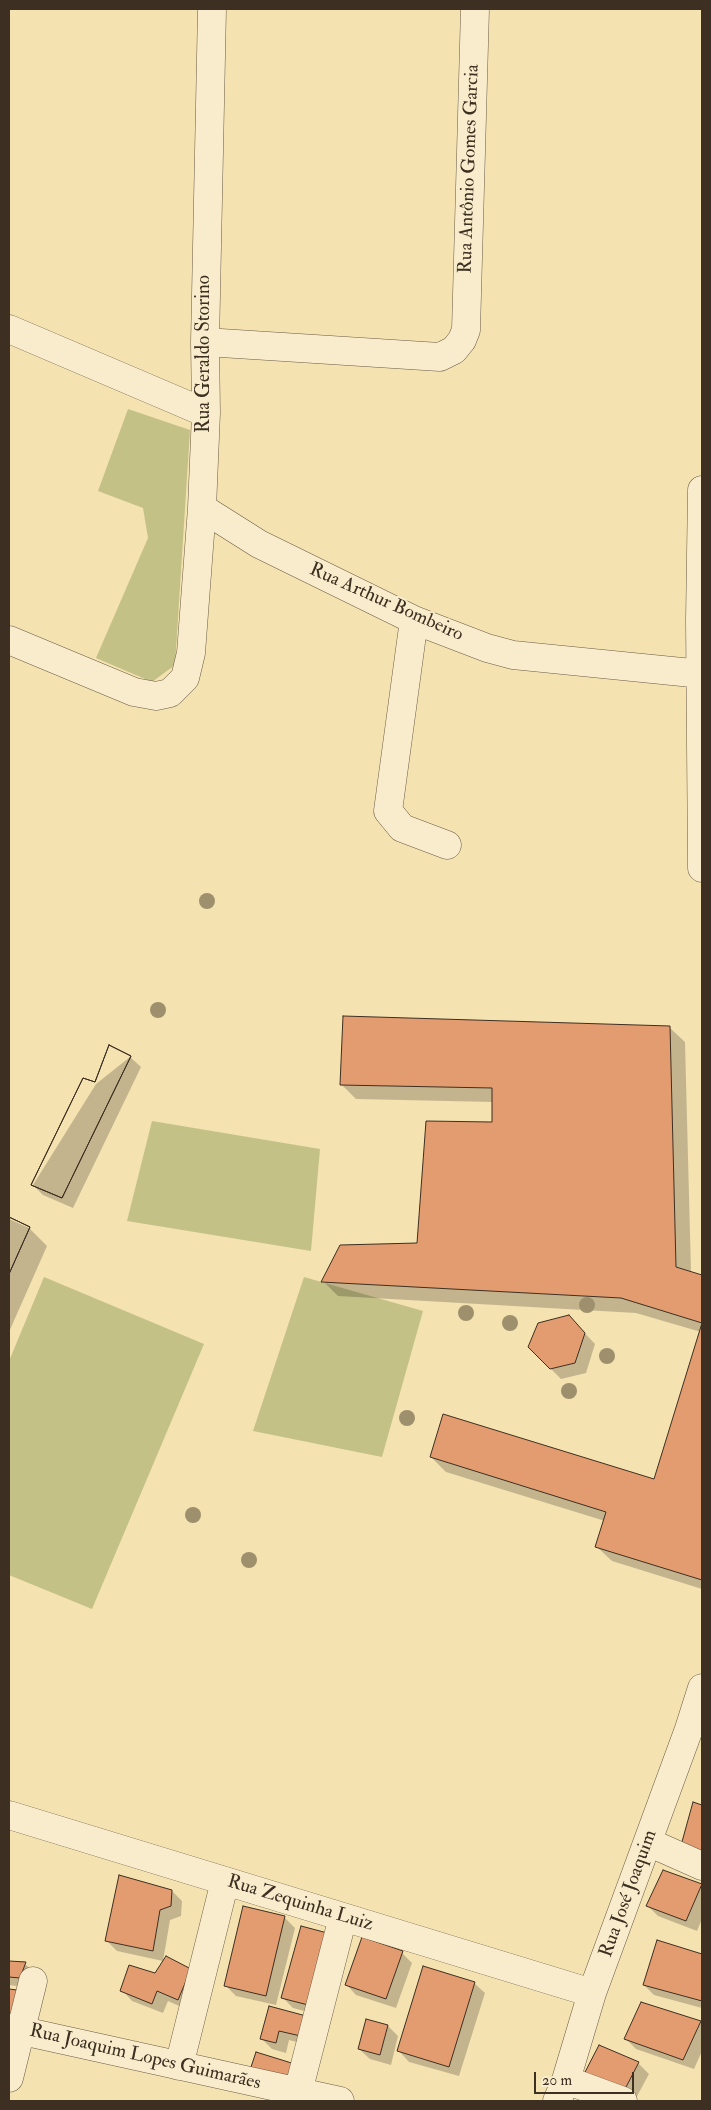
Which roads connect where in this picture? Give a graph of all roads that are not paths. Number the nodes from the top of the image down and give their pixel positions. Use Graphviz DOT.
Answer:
graph roads {
  1 [pos="212,9"];
  2 [pos="475,9"];
  3 [pos="9,329"];
  4 [pos="205,342"];
  5 [pos="206,413"];
  6 [pos="702,490"];
  7 [pos="202,508"];
  8 [pos="414,620"];
  9 [pos="9,640"];
  10 [pos="701,674"];
  11 [pos="447,844"];
  12 [pos="702,868"];
  13 [pos="702,1688"];
  14 [pos="696,1731"];
  15 [pos="9,1815"];
  16 [pos="648,1842"];
  17 [pos="702,1866"];
  18 [pos="226,1881"];
  19 [pos="343,1917"];
  20 [pos="33,1981"];
  21 [pos="592,1993"];
  22 [pos="15,2029"];
  23 [pos="179,2066"];
  24 [pos="9,2078"];
  25 [pos="562,2091"];
  26 [pos="298,2092"];
  27 [pos="340,2101"];
  28 [pos="623,2101"];
  1 -- 4 [label="street, Rua Geraldo Storino"];
  2 -- 4 [label="street, Rua Antônio Gomes Garcia"];
  3 -- 5 [label="street"];
  4 -- 5 [label="street, Rua Geraldo Storino"];
  5 -- 7 [label="street, Rua Geraldo Storino"];
  6 -- 10 [label="street"];
  7 -- 8 [label="street, Rua Arthur Bombeiro"];
  7 -- 9 [label="street, Rua Geraldo Storino"];
  8 -- 10 [label="street, Rua Arthur Bombeiro"];
  8 -- 11 [label="street"];
  10 -- 12 [label="street"];
  13 -- 14 [label="street, Rua José Joaquim"];
  14 -- 16 [label="street, Rua José Joaquim"];
  15 -- 18 [label="street, Rua Zequinha Luiz"];
  16 -- 17 [label="street"];
  16 -- 21 [label="street, Rua José Joaquim"];
  18 -- 19 [label="street, Rua Zequinha Luiz"];
  18 -- 23 [label="street"];
  19 -- 21 [label="street, Rua Zequinha Luiz"];
  19 -- 26 [label="street"];
  20 -- 22 [label="street"];
  21 -- 25 [label="street, Rua José Joaquim"];
  22 -- 23 [label="street, Rua Joaquim Lopes Guimarães"];
  22 -- 24 [label="street"];
  23 -- 26 [label="street, Rua Joaquim Lopes Guimarães"];
  25 -- 28 [label="street"];
  26 -- 27 [label="street, Rua Joaquim Lopes Guimarães"];
}
